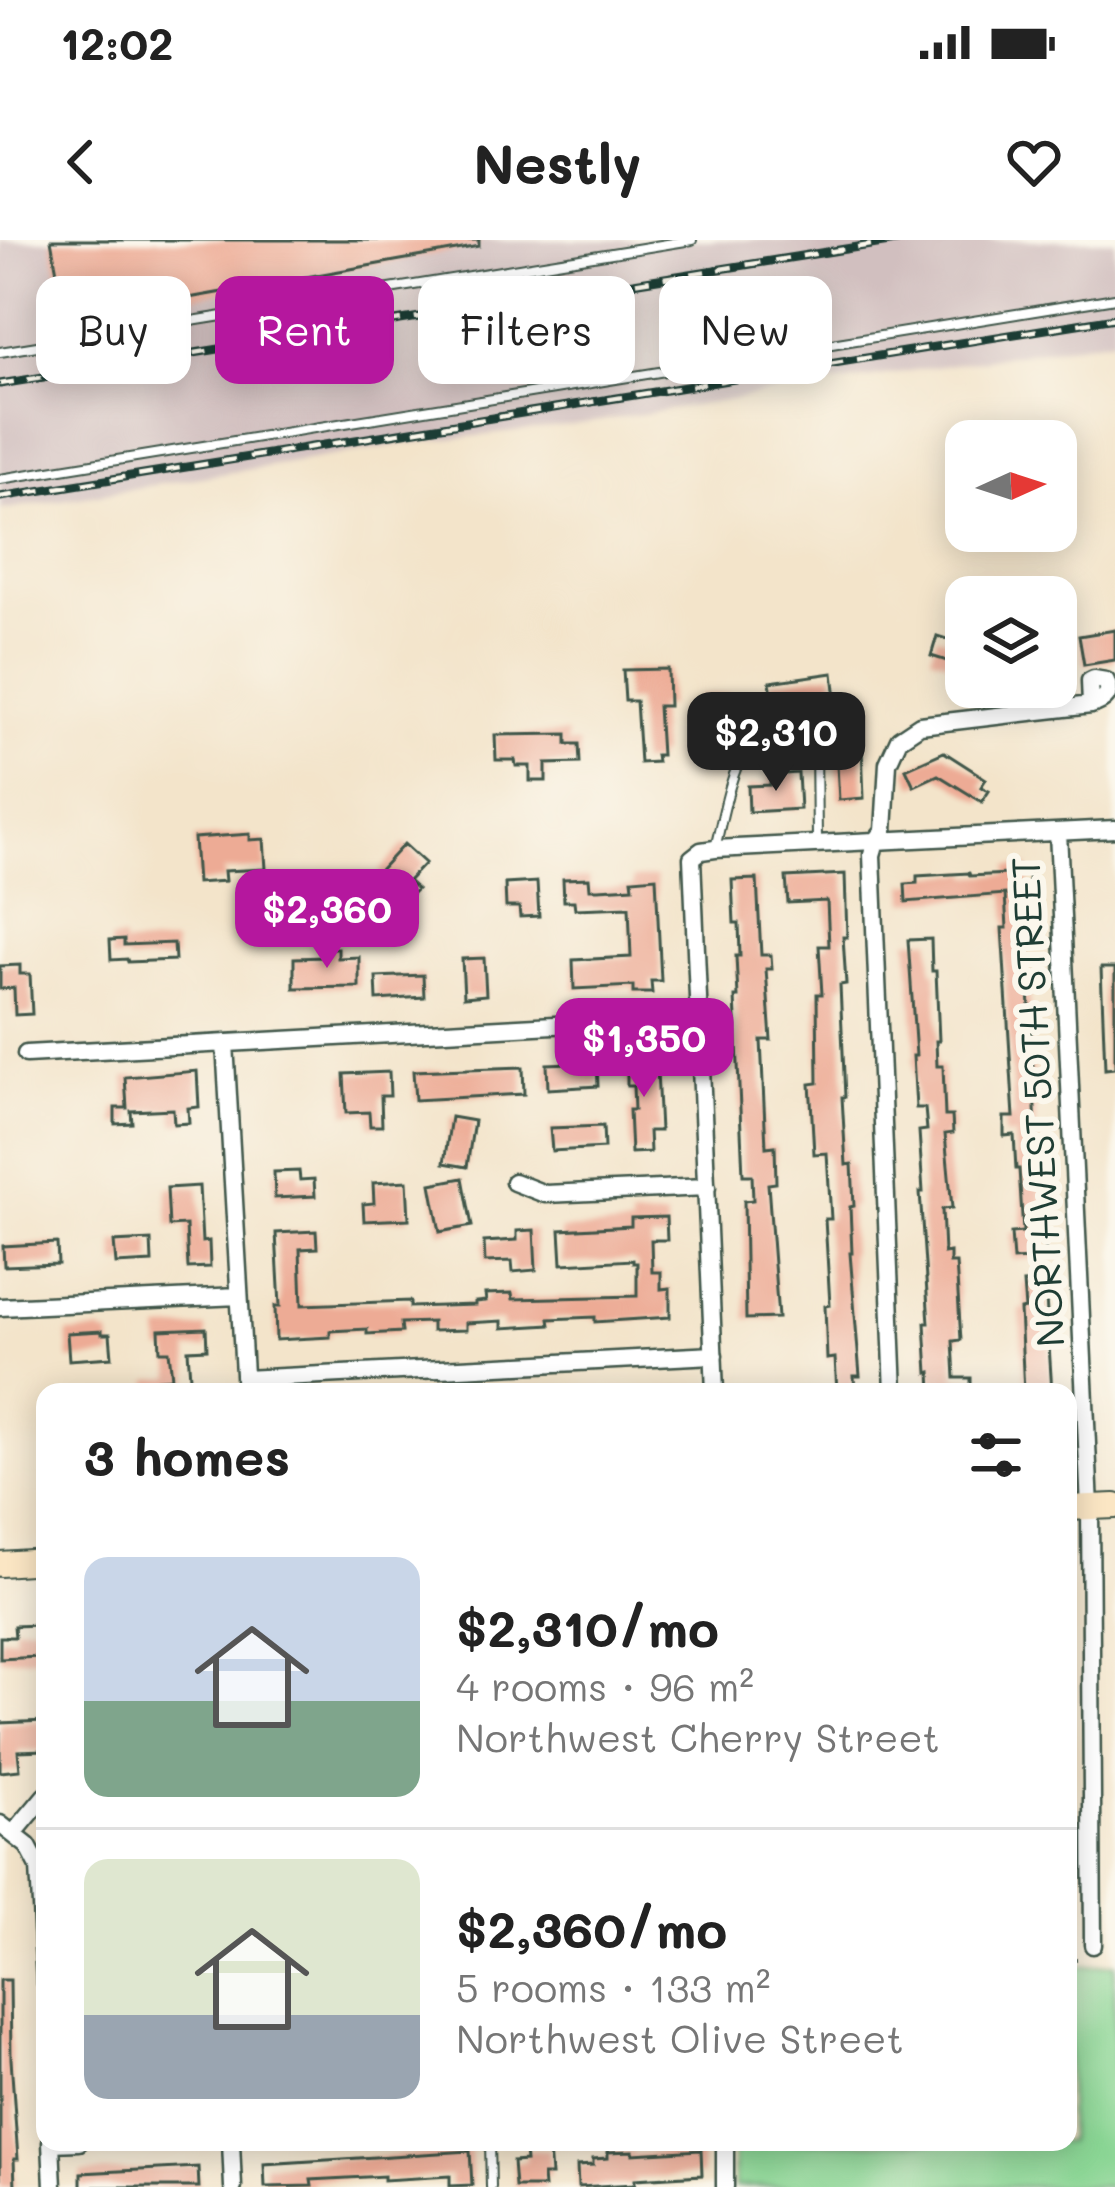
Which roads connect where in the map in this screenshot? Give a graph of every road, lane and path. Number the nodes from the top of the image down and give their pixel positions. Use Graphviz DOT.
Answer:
graph roads {
  1 [pos="692,240"];
  2 [pos="1115,298"];
  3 [pos="0,352"];
  4 [pos="0,479"];
  5 [pos="1091,705"];
  6 [pos="1115,829"];
  7 [pos="1058,832"];
  8 [pos="876,841"];
  9 [pos="817,844"];
  10 [pos="715,849"];
  11 [pos="699,1017"];
  12 [pos="225,1043"];
  13 [pos="26,1054"];
  14 [pos="514,1182"];
  15 [pos="706,1187"];
  16 [pos="239,1296"];
  17 [pos="0,1307"];
  18 [pos="714,1355"];
  19 [pos="244,1383"];
  20 [pos="275,1383"];
  21 [pos="715,1383"];
  22 [pos="894,1383"];
  23 [pos="1091,1507"];
  24 [pos="36,1562"];
  25 [pos="0,1564"];
  26 [pos="36,1804"];
  27 [pos="7,1829"];
  28 [pos="36,1861"];
  29 [pos="1093,1945"];
  30 [pos="51,2151"];
  31 [pos="231,2151"];
  32 [pos="490,2151"];
  33 [pos="725,2151"];
  34 [pos="52,2187"];
  35 [pos="233,2187"];
  36 [pos="491,2187"];
  37 [pos="725,2187"];
  1 -- 3 [label="lane"];
  2 -- 4 [label="lane"];
  5 -- 8 [label="street"];
  6 -- 7 [label="street"];
  7 -- 8 [label="street"];
  7 -- 23 [label="street, NORTHWEST 50TH STREET"];
  8 -- 9 [label="street"];
  8 -- 22 [label="street"];
  9 -- 10 [label="street"];
  9 -- 10 [label="lane"];
  10 -- 11 [label="street"];
  11 -- 12 [label="street"];
  11 -- 15 [label="street"];
  12 -- 13 [label="street"];
  12 -- 16 [label="street"];
  14 -- 15 [label="street"];
  15 -- 18 [label="street"];
  16 -- 17 [label="street"];
  16 -- 19 [label="street"];
  18 -- 20 [label="street"];
  18 -- 21 [label="street"];
  23 -- 29 [label="street, NORTHWEST 50TH STREET"];
  24 -- 25 [label="street"];
  26 -- 27 [label="street"];
  27 -- 28 [label="street"];
  30 -- 34 [label="street"];
  31 -- 35 [label="street"];
  32 -- 36 [label="lane"];
  33 -- 37 [label="street"];
}
